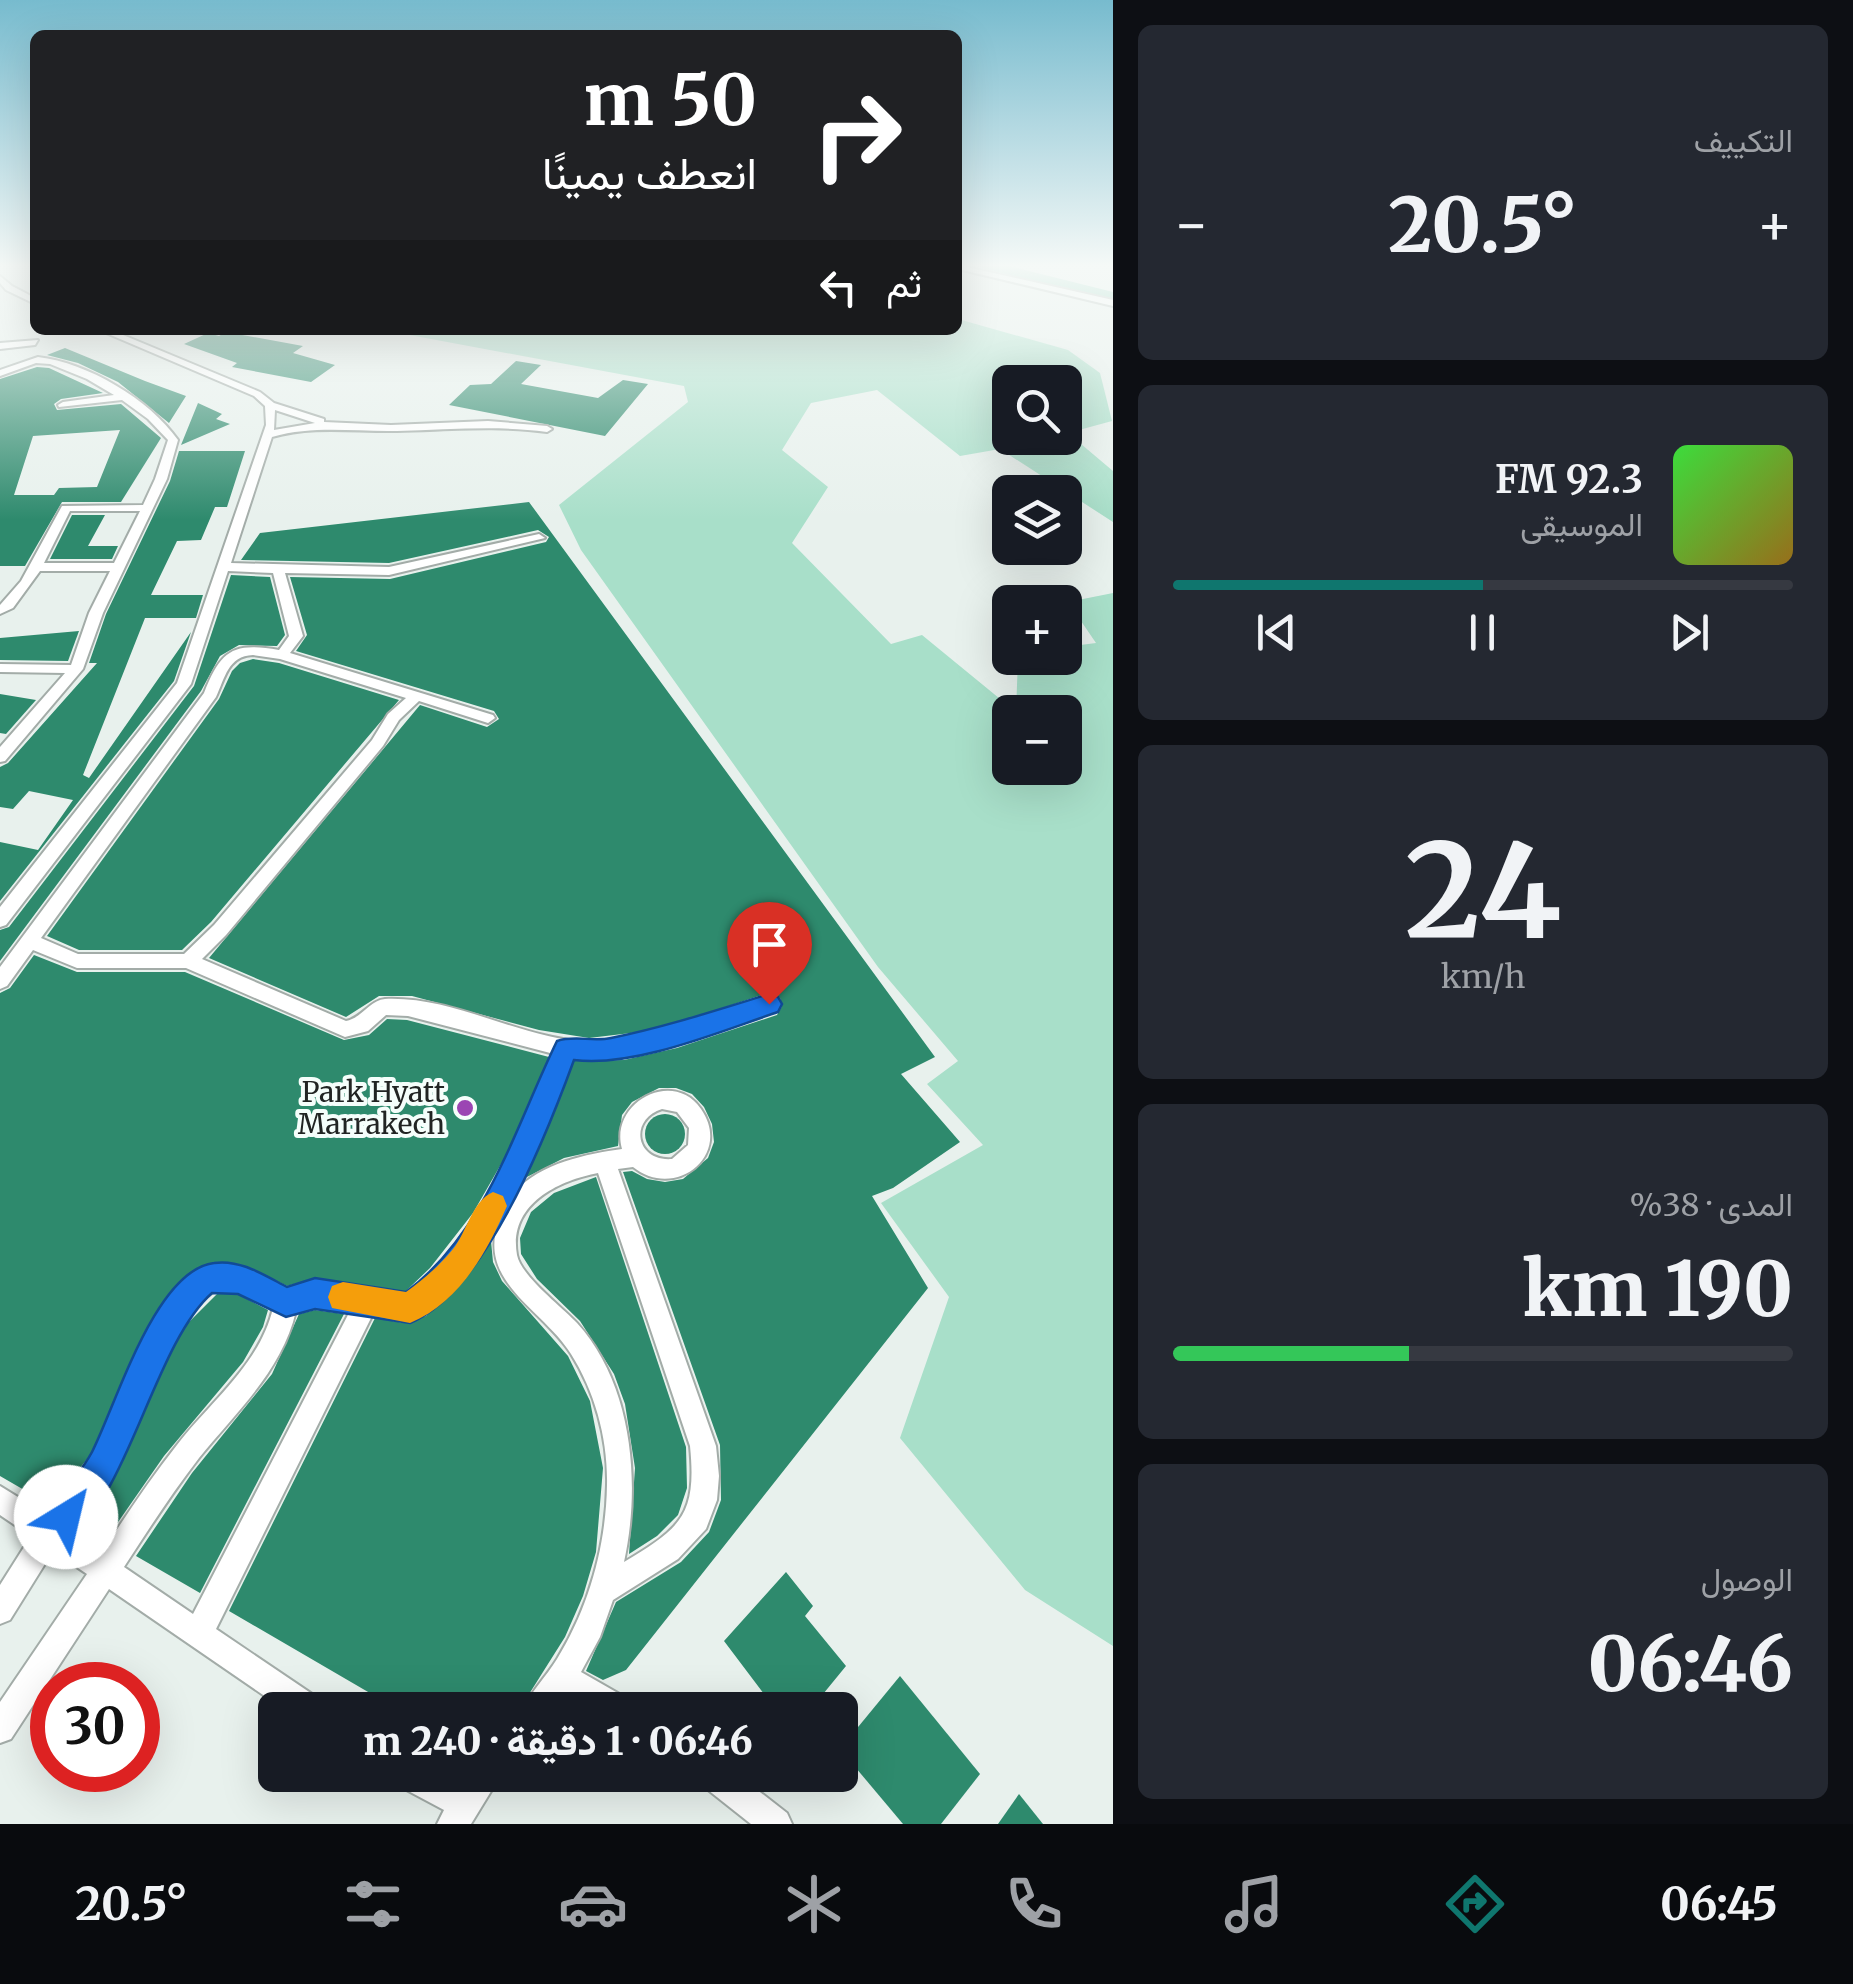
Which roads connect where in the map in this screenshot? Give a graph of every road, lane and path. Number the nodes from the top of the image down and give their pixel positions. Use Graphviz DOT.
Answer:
graph roads {
  1 [pos="34,349"];
  2 [pos="150,349"];
  3 [pos="40,360"];
  4 [pos="0,373"];
  5 [pos="122,397"];
  6 [pos="270,404"];
  7 [pos="64,405"];
  8 [pos="303,420"];
  9 [pos="547,429"];
  10 [pos="268,435"];
  11 [pos="146,508"];
  12 [pos="539,538"];
  13 [pos="34,567"];
  14 [pos="226,567"];
  15 [pos="118,568"];
  16 [pos="278,569"];
  17 [pos="0,610"];
  18 [pos="282,655"];
  19 [pos="0,668"];
  20 [pos="76,669"];
  21 [pos="416,696"];
  22 [pos="488,718"];
  23 [pos="0,757"];
  24 [pos="0,920"];
  25 [pos="32,942"];
  26 [pos="188,961"];
  27 [pos="0,981"];
  28 [pos="769,1004"];
  29 [pos="566,1048"];
  30 [pos="638,1156"];
  31 [pos="606,1161"];
  32 [pos="368,1300"];
  33 [pos="286,1302"];
  34 [pos="0,1500"];
  35 [pos="49,1533"];
  36 [pos="108,1573"];
  37 [pos="605,1590"];
  38 [pos="0,1610"];
  39 [pos="198,1634"];
  40 [pos="564,1679"];
  41 [pos="284,1692"];
  42 [pos="553,1692"];
  43 [pos="587,1692"];
  44 [pos="0,1728"];
  45 [pos="431,1792"];
  46 [pos="474,1792"];
  47 [pos="736,1792"];
  48 [pos="458,1814"];
  49 [pos="776,1824"];
  1 -- 3 [label="street"];
  2 -- 6 [label="street"];
  3 -- 4 [label="street"];
  3 -- 5 [label="street"];
  5 -- 7 [label="street"];
  5 -- 11 [label="street"];
  6 -- 8 [label="street"];
  6 -- 10 [label="street"];
  8 -- 9 [label="street"];
  8 -- 10 [label="street"];
  10 -- 14 [label="street"];
  11 -- 13 [label="street"];
  11 -- 15 [label="street"];
  12 -- 16 [label="street"];
  13 -- 15 [label="street"];
  13 -- 17 [label="street"];
  14 -- 16 [label="street"];
  14 -- 24 [label="street"];
  15 -- 20 [label="street"];
  16 -- 18 [label="street"];
  18 -- 21 [label="street"];
  18 -- 25 [label="street"];
  19 -- 20 [label="street"];
  20 -- 23 [label="street"];
  21 -- 22 [label="street"];
  21 -- 26 [label="street"];
  25 -- 26 [label="street"];
  25 -- 27 [label="street"];
  26 -- 29 [label="street"];
  28 -- 29 [label="street"];
  29 -- 32 [label="street"];
  30 -- 31 [label="street"];
  31 -- 37 [label="street"];
  31 -- 37 [label="street"];
  32 -- 33 [label="street"];
  32 -- 39 [label="street"];
  33 -- 35 [label="street"];
  33 -- 36 [label="street"];
  34 -- 35 [label="street"];
  35 -- 36 [label="street"];
  35 -- 38 [label="street"];
  36 -- 39 [label="street"];
  36 -- 44 [label="street"];
  37 -- 40 [label="street"];
  39 -- 41 [label="street"];
  40 -- 42 [label="street"];
  40 -- 43 [label="street"];
  45 -- 48 [label="street"];
  46 -- 48 [label="street"];
  47 -- 49 [label="street"];
}
